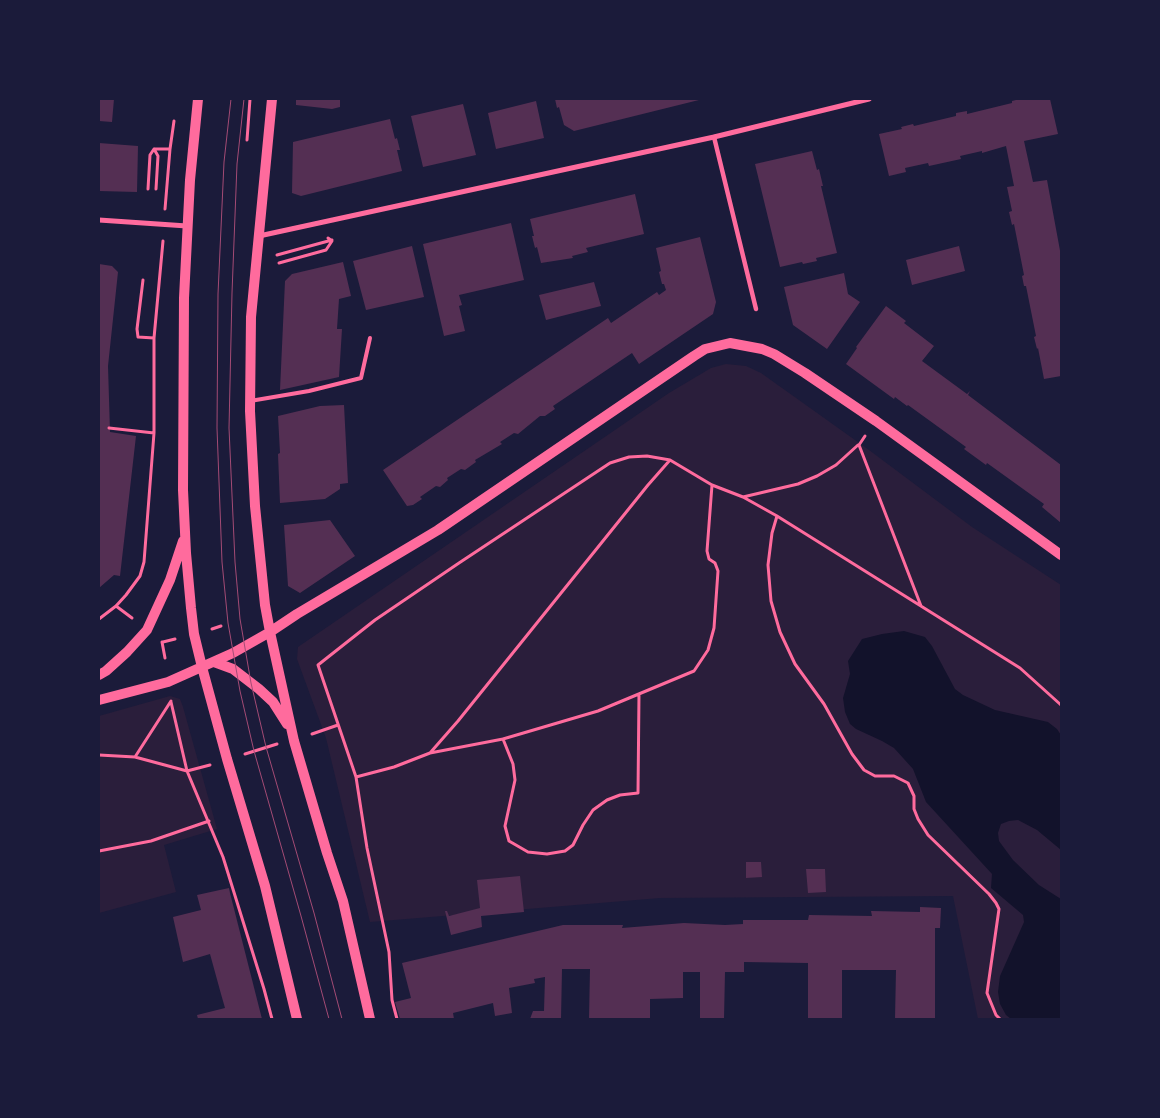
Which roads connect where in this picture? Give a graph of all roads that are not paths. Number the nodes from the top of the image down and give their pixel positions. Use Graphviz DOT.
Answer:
graph roads {
  1 [pos="198,99"];
  2 [pos="272,99"];
  3 [pos="869,99"];
  4 [pos="714,137"];
  5 [pos="99,220"];
  6 [pos="187,226"];
  7 [pos="259,236"];
  8 [pos="756,310"];
  9 [pos="370,338"];
  10 [pos="250,401"];
  11 [pos="185,535"];
  12 [pos="1061,555"];
  13 [pos="270,632"];
  14 [pos="214,662"];
  15 [pos="202,667"];
  16 [pos="99,675"];
  17 [pos="99,700"];
  18 [pos="294,741"];
  19 [pos="297,1019"];
  20 [pos="370,1019"];
  1 -- 6 [label="main road"];
  2 -- 7 [label="main road"];
  3 -- 4 [label="street"];
  4 -- 7 [label="street"];
  4 -- 8 [label="street"];
  5 -- 6 [label="street"];
  6 -- 11 [label="main road"];
  7 -- 10 [label="main road"];
  9 -- 10 [label="lane"];
  10 -- 13 [label="main road"];
  11 -- 15 [label="main road"];
  11 -- 16 [label="main road"];
  12 -- 13 [label="main road"];
  13 -- 14 [label="main road"];
  13 -- 18 [label="main road"];
  14 -- 15 [label="main road"];
  14 -- 18 [label="main road"];
  15 -- 17 [label="main road"];
  15 -- 19 [label="main road"];
  18 -- 20 [label="main road"];
}
